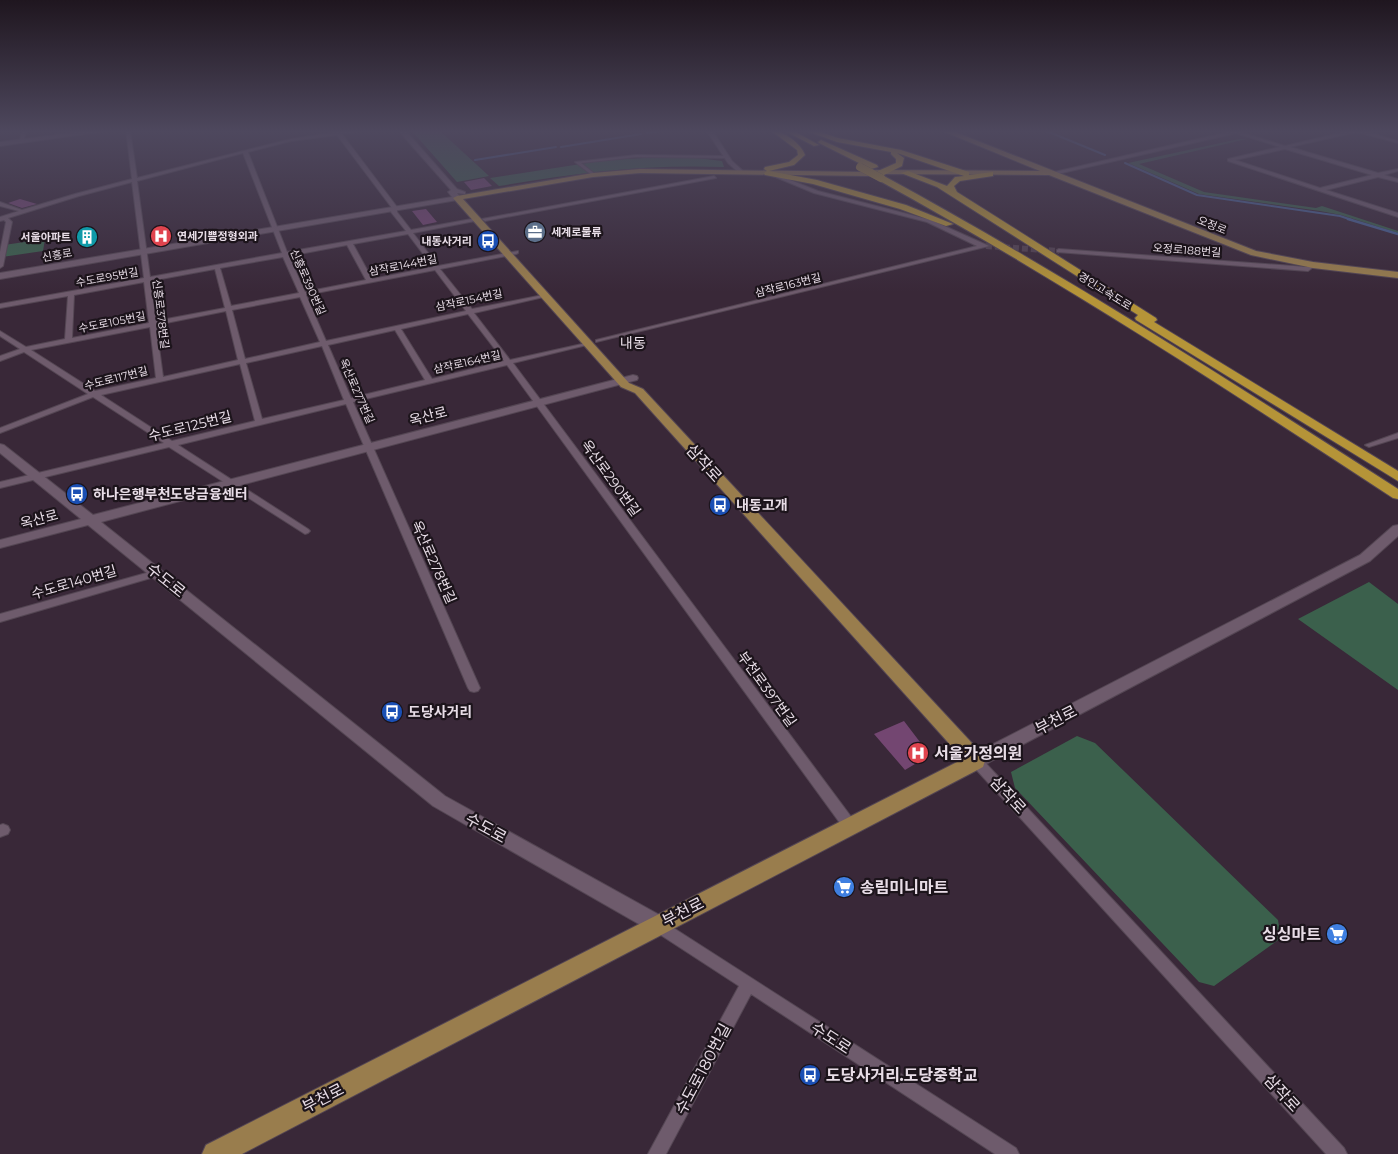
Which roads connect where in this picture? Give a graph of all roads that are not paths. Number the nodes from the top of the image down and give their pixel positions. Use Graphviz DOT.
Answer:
graph roads {
  1 [pos="120,184"];
  2 [pos="135,184"];
  3 [pos="257,184"];
  4 [pos="377,184"];
  5 [pos="449,184"];
  6 [pos="534,184"];
  7 [pos="661,184"];
  8 [pos="797,184"];
  9 [pos="821,184"];
  10 [pos="897,184"];
  11 [pos="904,184"];
  12 [pos="936,184"];
  13 [pos="951,184"];
  14 [pos="1082,184"];
  15 [pos="1302,184"];
  16 [pos="1344,184"];
  17 [pos="1321,190"];
  18 [pos="953,193"];
  19 [pos="459,195"];
  20 [pos="0,204"];
  21 [pos="395,208"];
  22 [pos="20,210"];
  23 [pos="1398,215"];
  24 [pos="3,218"];
  25 [pos="481,219"];
  26 [pos="274,229"];
  27 [pos="410,232"];
  28 [pos="349,243"];
  29 [pos="143,251"];
  30 [pos="1059,251"];
  31 [pos="512,253"];
  32 [pos="285,255"];
  33 [pos="1313,265"];
  34 [pos="0,266"];
  35 [pos="217,267"];
  36 [pos="437,268"];
  37 [pos="1398,275"];
  38 [pos="0,276"];
  39 [pos="147,280"];
  40 [pos="370,281"];
  41 [pos="71,294"];
  42 [pos="302,295"];
  43 [pos="546,295"];
  44 [pos="0,306"];
  45 [pos="228,309"];
  46 [pos="470,311"];
  47 [pos="152,324"];
  48 [pos="397,327"];
  49 [pos="0,333"];
  50 [pos="68,341"];
  51 [pos="593,342"];
  52 [pos="324,343"];
  53 [pos="26,350"];
  54 [pos="0,359"];
  55 [pos="242,361"];
  56 [pos="510,363"];
  57 [pos="1222,366"];
  58 [pos="1207,372"];
  59 [pos="160,379"];
  60 [pos="430,382"];
  61 [pos="631,383"];
  62 [pos="94,394"];
  63 [pos="349,401"];
  64 [pos="539,403"];
  65 [pos="259,423"];
  66 [pos="0,431"];
  67 [pos="1398,435"];
  68 [pos="172,444"];
  69 [pos="1369,445"];
  70 [pos="0,447"];
  71 [pos="369,447"];
  72 [pos="37,476"];
  73 [pos="1398,477"];
  74 [pos="231,484"];
  75 [pos="0,485"];
  76 [pos="1398,495"];
  77 [pos="91,520"];
  78 [pos="1398,529"];
  79 [pos="305,531"];
  80 [pos="0,544"];
  81 [pos="661,569"];
  82 [pos="157,573"];
  83 [pos="0,618"];
  84 [pos="474,688"];
  85 [pos="976,761"];
  86 [pos="850,826"];
  87 [pos="658,925"];
  88 [pos="748,984"];
  89 [pos="215,1154"];
  90 [pos="657,1154"];
  91 [pos="1010,1154"];
  92 [pos="1338,1154"];
  1 -- 24 [label="street"];
  2 -- 29 [label="street, 신흥로378번길"];
  3 -- 26 [label="street, 신흥로390번길"];
  4 -- 21 [label="street, 옥산로290번길"];
  5 -- 19 [label="street, 삼작로"];
  6 -- 19 [label="main road, 신흥로"];
  7 -- 25 [label="street, 수도로95번길"];
  8 -- 51 [label="street, 삼작로163번길"];
  9 -- 58 [label="highway"];
  10 -- 58 [label="highway, 경인고속도로"];
  11 -- 57 [label="highway, 경인고속도로"];
  12 -- 18 [label="highway"];
  13 -- 18 [label="highway"];
  14 -- 33 [label="main road, 오정로"];
  15 -- 17 [label="street"];
  16 -- 17 [label="street"];
  17 -- 23 [label="street"];
  18 -- 57 [label="highway"];
  19 -- 21 [label="street, 신흥로"];
  19 -- 25 [label="main road, 삼작로"];
  20 -- 22 [label="street"];
  21 -- 26 [label="street, 신흥로"];
  21 -- 27 [label="street, 옥산로290번길"];
  24 -- 34 [label="street"];
  25 -- 27 [label="street, 수도로95번길"];
  25 -- 31 [label="main road, 삼작로"];
  26 -- 29 [label="street, 신흥로"];
  26 -- 32 [label="street, 신흥로390번길"];
  27 -- 28 [label="street, 수도로95번길"];
  27 -- 36 [label="street, 옥산로290번길"];
  28 -- 32 [label="street, 수도로95번길"];
  28 -- 40 [label="street"];
  29 -- 38 [label="street, 신흥로"];
  29 -- 39 [label="street, 신흥로378번길"];
  30 -- 33 [label="street, 오정로188번길"];
  31 -- 36 [label="street, 삼작로144번길"];
  31 -- 43 [label="main road, 삼작로"];
  31 -- 51 [label="main road, 삼작로"];
  32 -- 35 [label="street, 수도로95번길"];
  32 -- 42 [label="street, 신흥로390번길"];
  33 -- 37 [label="main road, 오정로"];
  35 -- 39 [label="street, 수도로95번길"];
  35 -- 45 [label="street"];
  36 -- 40 [label="street, 삼작로144번길"];
  36 -- 46 [label="street, 옥산로290번길"];
  39 -- 41 [label="street, 수도로95번길"];
  39 -- 47 [label="street, 신흥로378번길"];
  40 -- 42 [label="street, 삼작로144번길"];
  41 -- 44 [label="street, 수도로95번길"];
  41 -- 50 [label="street"];
  42 -- 45 [label="street, 수도로105번길"];
  42 -- 52 [label="street, 신흥로390번길"];
  43 -- 46 [label="street, 삼작로154번길"];
  43 -- 51 [label="main road, 삼작로"];
  45 -- 47 [label="street, 수도로105번길"];
  45 -- 55 [label="street"];
  46 -- 48 [label="street, 삼작로154번길"];
  46 -- 56 [label="street, 옥산로290번길"];
  47 -- 50 [label="street, 수도로105번길"];
  47 -- 59 [label="street, 신흥로378번길"];
  48 -- 52 [label="street, 삼작로154번길"];
  48 -- 60 [label="street"];
  49 -- 53 [label="street"];
  50 -- 53 [label="street, 수도로105번길"];
  51 -- 56 [label="street, 삼작로164번길"];
  51 -- 61 [label="main road, 삼작로"];
  52 -- 55 [label="street, 수도로117번길"];
  52 -- 63 [label="street, 옥산로277번길"];
  53 -- 54 [label="street, 수도로105번길"];
  53 -- 62 [label="street"];
  55 -- 59 [label="street, 수도로117번길"];
  55 -- 65 [label="street"];
  56 -- 60 [label="street, 삼작로164번길"];
  56 -- 64 [label="street, 옥산로290번길"];
  57 -- 73 [label="highway, 경인고속도로"];
  58 -- 76 [label="highway, 경인고속도로"];
  59 -- 62 [label="street, 수도로117번길"];
  60 -- 63 [label="street, 삼작로164번길"];
  61 -- 64 [label="street, 옥산로"];
  61 -- 85 [label="main road, 삼작로"];
  62 -- 66 [label="street, 수도로117번길"];
  62 -- 68 [label="street"];
  63 -- 65 [label="street, 수도로125번길"];
  63 -- 71 [label="street, 옥산로277번길"];
  64 -- 71 [label="street, 옥산로"];
  64 -- 81 [label="street, 옥산로290번길"];
  65 -- 68 [label="street, 수도로125번길"];
  67 -- 69 [label="street"];
  68 -- 72 [label="street, 수도로125번길"];
  68 -- 74 [label="street"];
  70 -- 72 [label="street, 수도로"];
  71 -- 74 [label="street, 옥산로"];
  71 -- 84 [label="street, 옥산로278번길"];
  72 -- 75 [label="street, 수도로125번길"];
  72 -- 77 [label="street, 수도로"];
  74 -- 77 [label="street, 옥산로"];
  74 -- 79 [label="street"];
  77 -- 80 [label="street, 옥산로"];
  77 -- 82 [label="street, 수도로"];
  78 -- 85 [label="street, 부천로"];
  81 -- 86 [label="street, 부천로397번길"];
  82 -- 83 [label="street, 수도로140번길"];
  82 -- 87 [label="street, 수도로"];
  85 -- 86 [label="main road, 부천로"];
  85 -- 92 [label="street, 삼작로"];
  86 -- 87 [label="main road, 부천로"];
  87 -- 88 [label="street, 수도로"];
  87 -- 89 [label="main road, 부천로"];
  88 -- 90 [label="street, 수도로180번길"];
  88 -- 91 [label="street, 수도로"];
}
